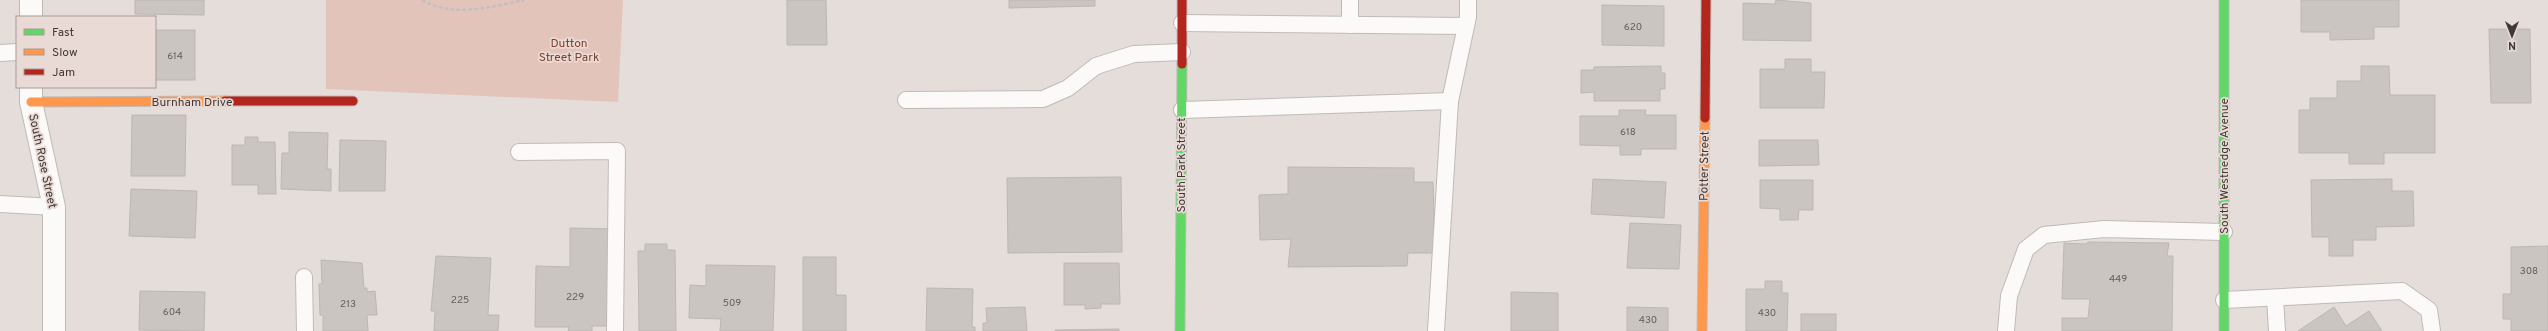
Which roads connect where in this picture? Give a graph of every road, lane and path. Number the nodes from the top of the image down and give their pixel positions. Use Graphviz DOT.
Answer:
graph roads {
  1 [pos="31,0"];
  2 [pos="422,0"];
  3 [pos="524,0"];
  4 [pos="1182,0"];
  5 [pos="1350,0"];
  6 [pos="1468,0"];
  7 [pos="1706,0"];
  8 [pos="2224,0"];
  9 [pos="31,16"];
  10 [pos="1182,23"];
  11 [pos="1350,25"];
  12 [pos="1466,26"];
  13 [pos="0,52"];
  14 [pos="16,52"];
  15 [pos="1182,52"];
  16 [pos="31,95"];
  17 [pos="906,100"];
  18 [pos="1450,101"];
  19 [pos="353,102"];
  20 [pos="1182,110"];
  21 [pos="519,152"];
  22 [pos="0,204"];
  23 [pos="54,207"];
  24 [pos="2224,232"];
  25 [pos="304,277"];
  26 [pos="2275,298"];
  27 [pos="2224,300"];
  28 [pos="54,331"];
  29 [pos="305,331"];
  30 [pos="615,331"];
  31 [pos="1180,331"];
  32 [pos="1436,331"];
  33 [pos="1702,331"];
  34 [pos="2006,331"];
  35 [pos="2224,331"];
  36 [pos="2277,331"];
  37 [pos="2432,331"];
  1 -- 9 [label="street"];
  2 -- 3 [label="path"];
  4 -- 10 [label="main road, South Park Street"];
  5 -- 11 [label="lane"];
  6 -- 12 [label="lane"];
  7 -- 33 [label="main road, Potter Street"];
  8 -- 24 [label="main road, South Westnedge Avenue"];
  10 -- 11 [label="lane"];
  10 -- 15 [label="main road, South Park Street"];
  11 -- 12 [label="lane"];
  12 -- 18 [label="lane"];
  13 -- 14 [label="lane"];
  15 -- 17 [label="lane"];
  15 -- 20 [label="main road, South Park Street"];
  16 -- 19 [label="main road, Burnham Drive"];
  16 -- 23 [label="street, South Rose Street"];
  18 -- 20 [label="lane"];
  18 -- 32 [label="lane"];
  20 -- 31 [label="main road, South Park Street"];
  21 -- 30 [label="lane"];
  22 -- 23 [label="lane"];
  23 -- 28 [label="street, South Rose Street"];
  24 -- 27 [label="main road, South Westnedge Avenue"];
  24 -- 34 [label="lane"];
  25 -- 29 [label="lane"];
  26 -- 27 [label="lane"];
  26 -- 36 [label="lane"];
  26 -- 37 [label="lane"];
  27 -- 35 [label="main road, South Westnedge Avenue"];
}
